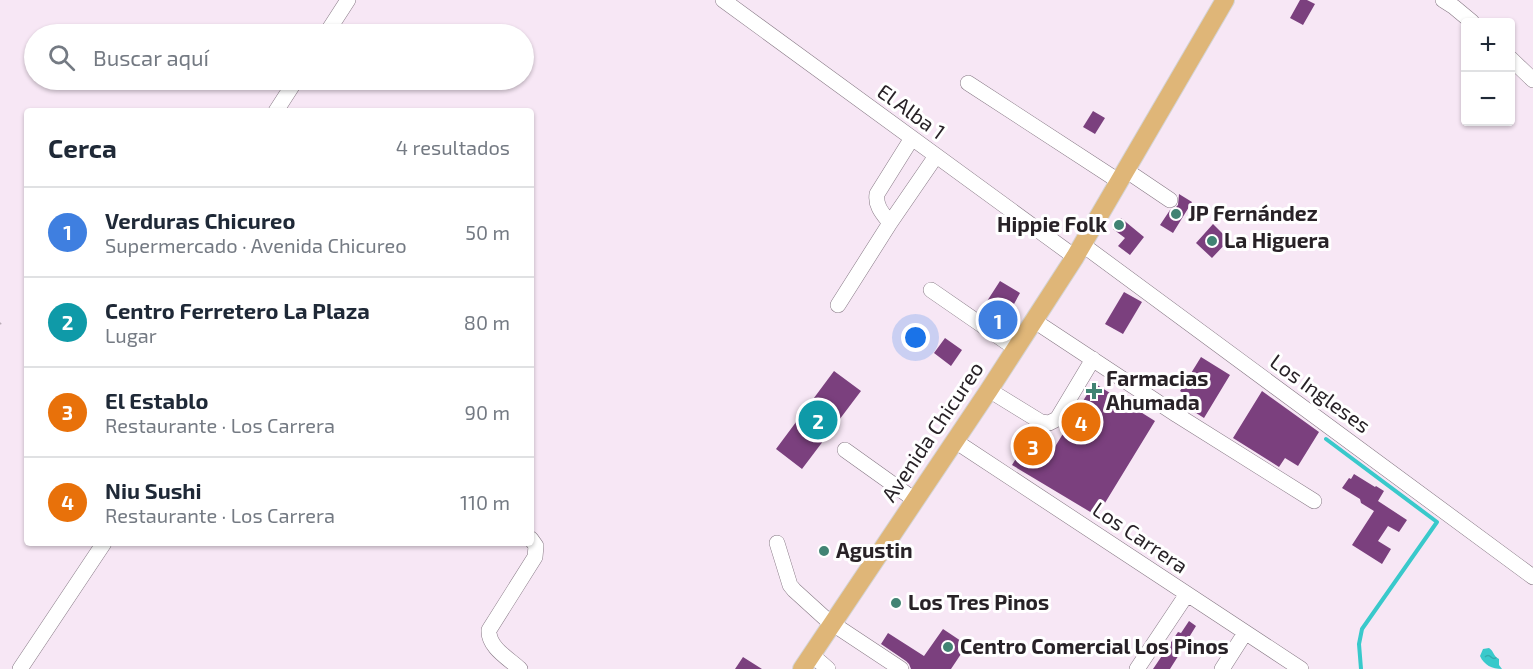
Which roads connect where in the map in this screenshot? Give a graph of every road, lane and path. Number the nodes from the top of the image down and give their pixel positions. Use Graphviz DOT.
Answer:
graph roads {
  1 [pos="348,0"];
  2 [pos="723,0"];
  3 [pos="1225,0"];
  4 [pos="1443,0"];
  5 [pos="1467,18"];
  6 [pos="332,24"];
  7 [pos="1515,63"];
  8 [pos="1533,80"];
  9 [pos="968,84"];
  10 [pos="290,90"];
  11 [pos="278,108"];
  12 [pos="912,138"];
  13 [pos="936,156"];
  14 [pos="1123,176"];
  15 [pos="1170,200"];
  16 [pos="890,224"];
  17 [pos="1079,251"];
  18 [pos="931,290"];
  19 [pos="838,305"];
  20 [pos="1034,320"];
  21 [pos="1015,348"];
  22 [pos="1093,359"];
  23 [pos="989,390"];
  24 [pos="955,441"];
  25 [pos="844,450"];
  26 [pos="915,500"];
  27 [pos="1314,501"];
  28 [pos="534,543"];
  29 [pos="777,543"];
  30 [pos="102,546"];
  31 [pos="1533,578"];
  32 [pos="1187,594"];
  33 [pos="832,624"];
  34 [pos="1245,633"];
  35 [pos="807,662"];
  36 [pos="20,669"];
  37 [pos="520,669"];
  38 [pos="828,669"];
  39 [pos="901,669"];
  40 [pos="1137,669"];
  41 [pos="1222,669"];
  42 [pos="1301,669"];
  1 -- 6 [label="street"];
  2 -- 12 [label="street, El Alba 1"];
  3 -- 14 [label="main road, Avenida Chicureo"];
  4 -- 5 [label="street"];
  7 -- 8 [label="street"];
  9 -- 14 [label="street"];
  10 -- 11 [label="street"];
  12 -- 13 [label="street, El Alba 1"];
  12 -- 16 [label="street"];
  13 -- 16 [label="street"];
  13 -- 17 [label="street, El Alba 1"];
  14 -- 15 [label="street"];
  14 -- 17 [label="main road, Avenida Chicureo"];
  16 -- 19 [label="street"];
  17 -- 20 [label="main road, Avenida Chicureo"];
  17 -- 31 [label="street, Los Ingleses"];
  18 -- 21 [label="street"];
  20 -- 21 [label="main road, Avenida Chicureo"];
  20 -- 22 [label="street"];
  21 -- 23 [label="main road, Avenida Chicureo"];
  22 -- 23 [label="street"];
  22 -- 27 [label="street"];
  23 -- 24 [label="main road, Avenida Chicureo"];
  24 -- 26 [label="main road, Avenida Chicureo"];
  24 -- 32 [label="street, Los Carrera"];
  25 -- 26 [label="street"];
  26 -- 33 [label="main road, Avenida Chicureo"];
  28 -- 37 [label="street"];
  29 -- 33 [label="street"];
  30 -- 36 [label="street"];
  32 -- 34 [label="street, Los Carrera"];
  32 -- 40 [label="street"];
  33 -- 35 [label="main road, Avenida Chicureo"];
  33 -- 39 [label="street"];
  34 -- 41 [label="street"];
  34 -- 42 [label="street, Los Carrera"];
  35 -- 38 [label="street"];
}
